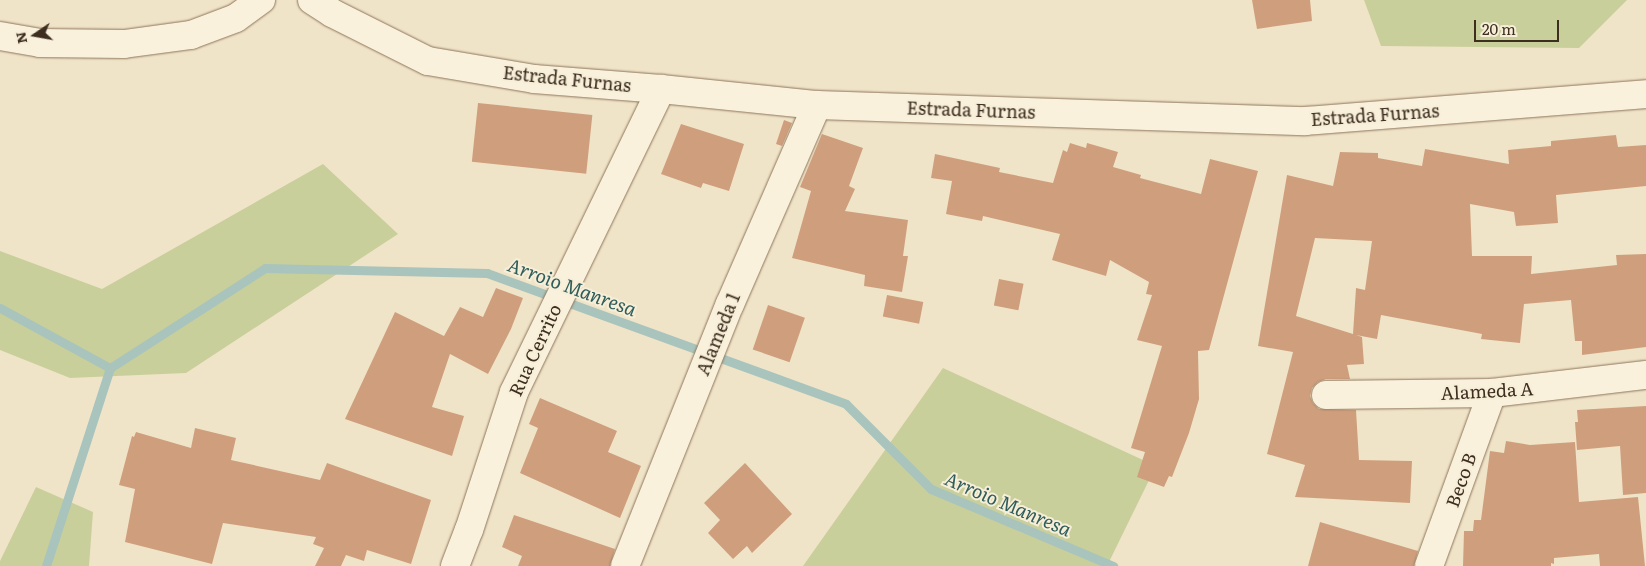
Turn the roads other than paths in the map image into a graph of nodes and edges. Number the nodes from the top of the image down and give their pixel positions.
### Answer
1 (261, 0) edge
2 (312, 0) edge
3 (0, 36) edge
4 (661, 89) junction
5 (1646, 94) edge
6 (817, 105) junction
7 (1646, 375) edge
8 (1492, 393) junction
9 (1326, 395) dead end
10 (455, 566) edge
11 (625, 566) edge
12 (1429, 566) edge

1 - 3 street
2 - 4 street, Estrada Furnas
4 - 6 street, Estrada Furnas
4 - 10 street, Rua Cerrito
5 - 6 street, Estrada Furnas
6 - 11 street, Alameda 1
7 - 8 street, Alameda A
8 - 9 street, Alameda A
8 - 12 street, Beco B

